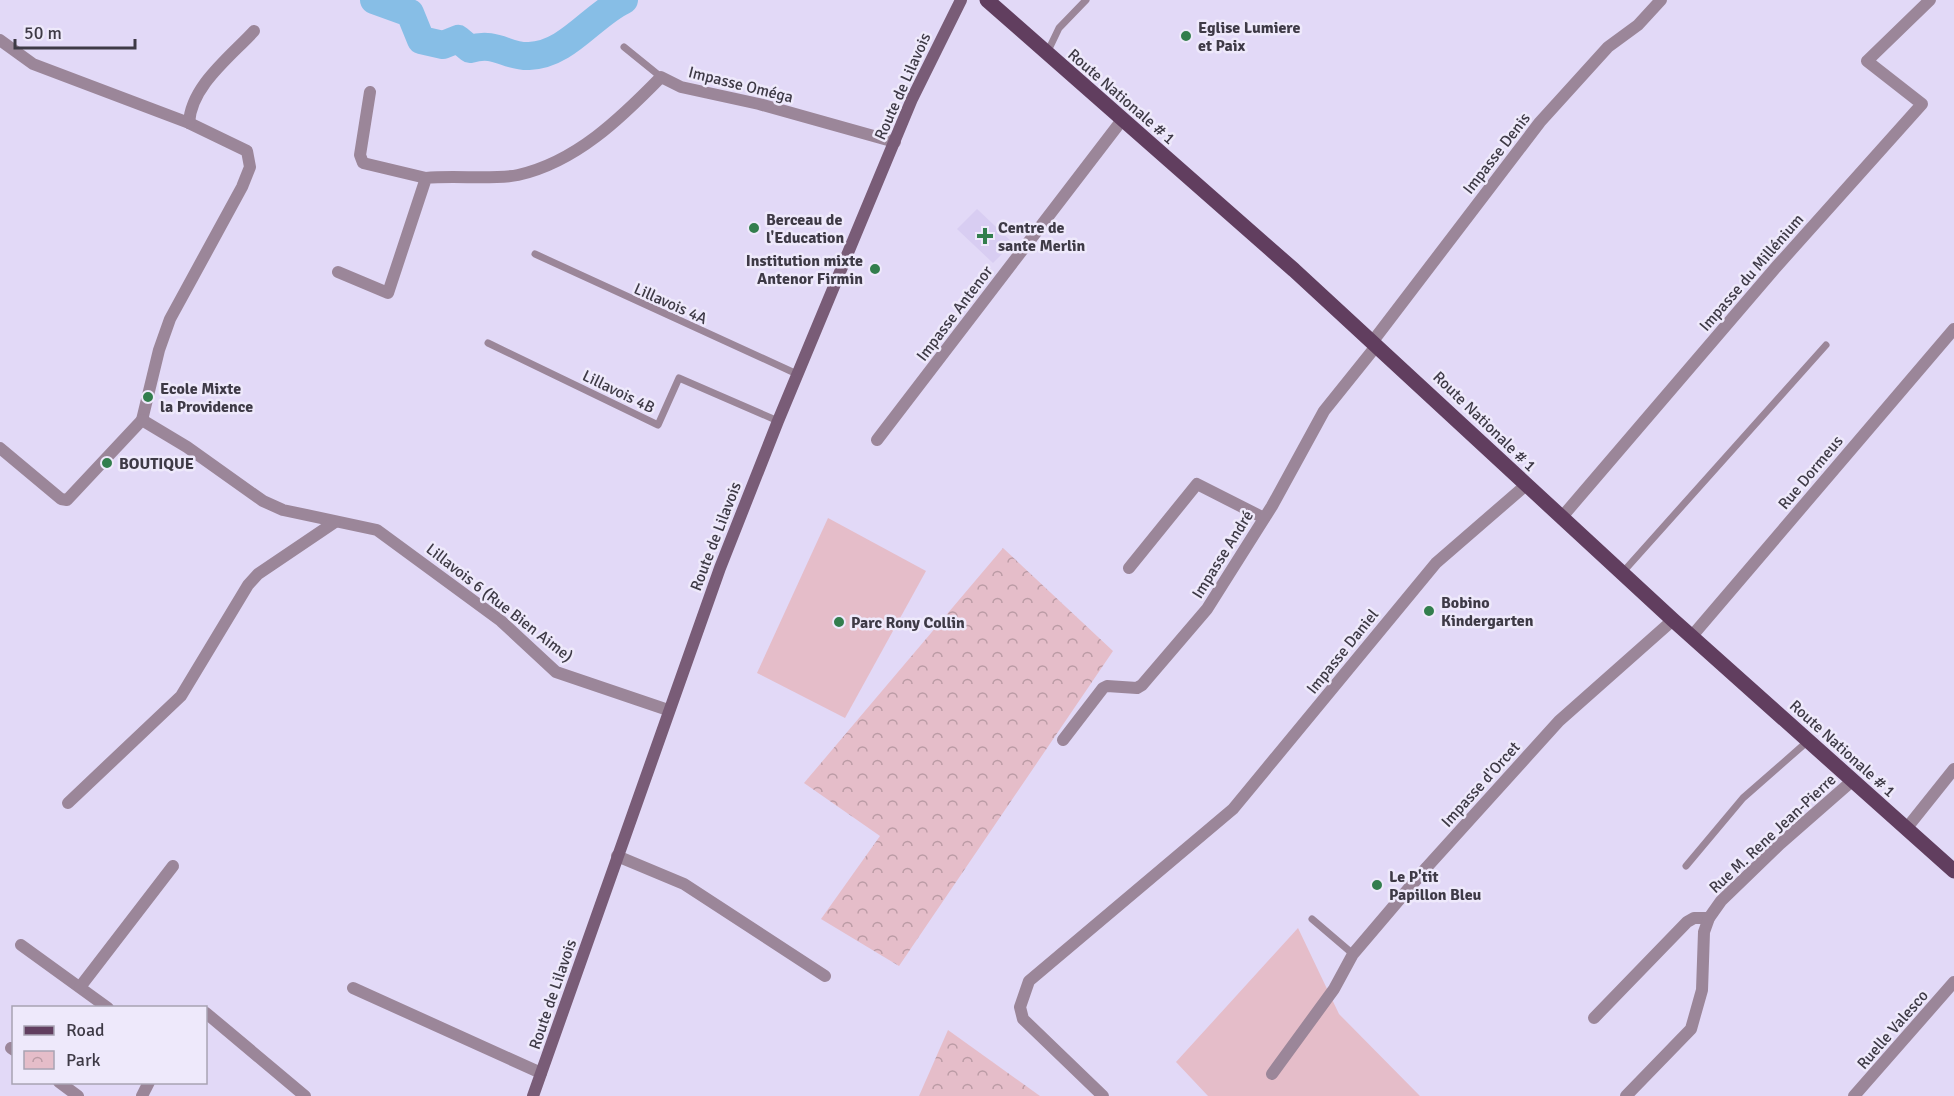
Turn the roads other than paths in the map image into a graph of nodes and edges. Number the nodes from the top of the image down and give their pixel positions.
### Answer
1 (961, 0) edge
2 (987, 0) edge
3 (1086, 0) edge
4 (1661, 0) edge
5 (1930, 0) edge
6 (254, 31) dead end
7 (0, 40) edge
8 (624, 47) dead end
9 (1047, 54) junction
10 (661, 77) junction
11 (370, 92) dead end
12 (1122, 120) junction
13 (189, 123) junction
14 (895, 142) junction
15 (426, 177) junction
16 (535, 254) dead end
17 (338, 272) dead end
18 (1954, 329) edge
19 (1375, 343) junction
20 (488, 344) dead end
21 (1826, 345) dead end
22 (797, 374) junction
23 (142, 420) junction
24 (778, 421) junction
25 (877, 440) dead end
26 (0, 448) edge
27 (1526, 485) junction
28 (1562, 517) junction
29 (1264, 518) junction
30 (335, 522) junction
31 (1129, 568) dead end
32 (1623, 572) junction
33 (1673, 620) junction
34 (1692, 636) junction
35 (668, 711) junction
36 (1063, 740) dead end
37 (1808, 741) junction
38 (1954, 769) edge
39 (1852, 781) junction
40 (68, 803) dead end
41 (1906, 829) junction
42 (617, 856) junction
43 (173, 866) dead end
44 (1686, 866) dead end
45 (1954, 871) edge
46 (1709, 918) junction
47 (1312, 919) dead end
48 (21, 945) dead end
49 (1353, 954) junction
50 (825, 976) dead end
51 (1954, 982) edge
52 (80, 987) junction
53 (353, 988) dead end
54 (105, 1006) edge
55 (207, 1013) edge
56 (1594, 1018) dead end
57 (541, 1073) junction
58 (1272, 1074) dead end
59 (60, 1084) edge
60 (78, 1096) edge
61 (305, 1096) edge
62 (533, 1096) edge
63 (1104, 1096) edge
64 (1626, 1096) edge
65 (1854, 1096) edge

1 - 14 main road, Route de Lilavois
2 - 9 main road, Route Nationale # 1
3 - 9 lane
4 - 19 street, Impasse Denis
5 - 28 street, Impasse du Millénium
6 - 13 street
7 - 13 street
8 - 10 lane
9 - 12 main road, Route Nationale # 1
10 - 14 street, Impasse Oméga
10 - 15 street
11 - 15 street
12 - 19 main road, Route Nationale # 1
12 - 25 street, Impasse Antenor
13 - 23 street
14 - 22 main road, Route de Lilavois
15 - 17 street
16 - 22 lane, Lillavois 4A
18 - 34 street, Rue Dormeus
19 - 27 main road, Route Nationale # 1
19 - 29 street, Impasse André
20 - 24 lane, Lillavois 4B
21 - 32 lane
22 - 24 main road, Route de Lilavois
23 - 26 street
23 - 30 street, Lillavois 6 (Rue Bien Aime)
24 - 35 main road, Route de Lilavois
27 - 28 main road, Route Nationale # 1
27 - 63 street, Impasse Daniel
28 - 32 main road, Route Nationale # 1
29 - 31 street
29 - 36 street, Impasse André
30 - 35 street, Lillavois 6 (Rue Bien Aime)
30 - 40 street
32 - 33 main road, Route Nationale # 1
33 - 34 main road, Route Nationale # 1
33 - 49 street, Impasse d'Orcet
34 - 37 main road, Route Nationale # 1
35 - 42 main road, Route de Lilavois
37 - 39 main road, Route Nationale # 1
37 - 44 lane
38 - 41 street
39 - 41 main road, Route Nationale # 1
39 - 46 street, Rue M. Rene Jean-Pierre
41 - 45 main road, Route Nationale # 1
42 - 50 street
42 - 57 main road, Route de Lilavois
43 - 52 street
46 - 56 street
46 - 64 street, Rue M. Rene Jean-Pierre
47 - 49 lane
48 - 52 street
49 - 58 street, Impasse d'Orcet
51 - 65 street, Ruelle Valesco
52 - 54 street
53 - 57 street
55 - 61 street
57 - 62 main road, Route de Lilavois
59 - 60 street

